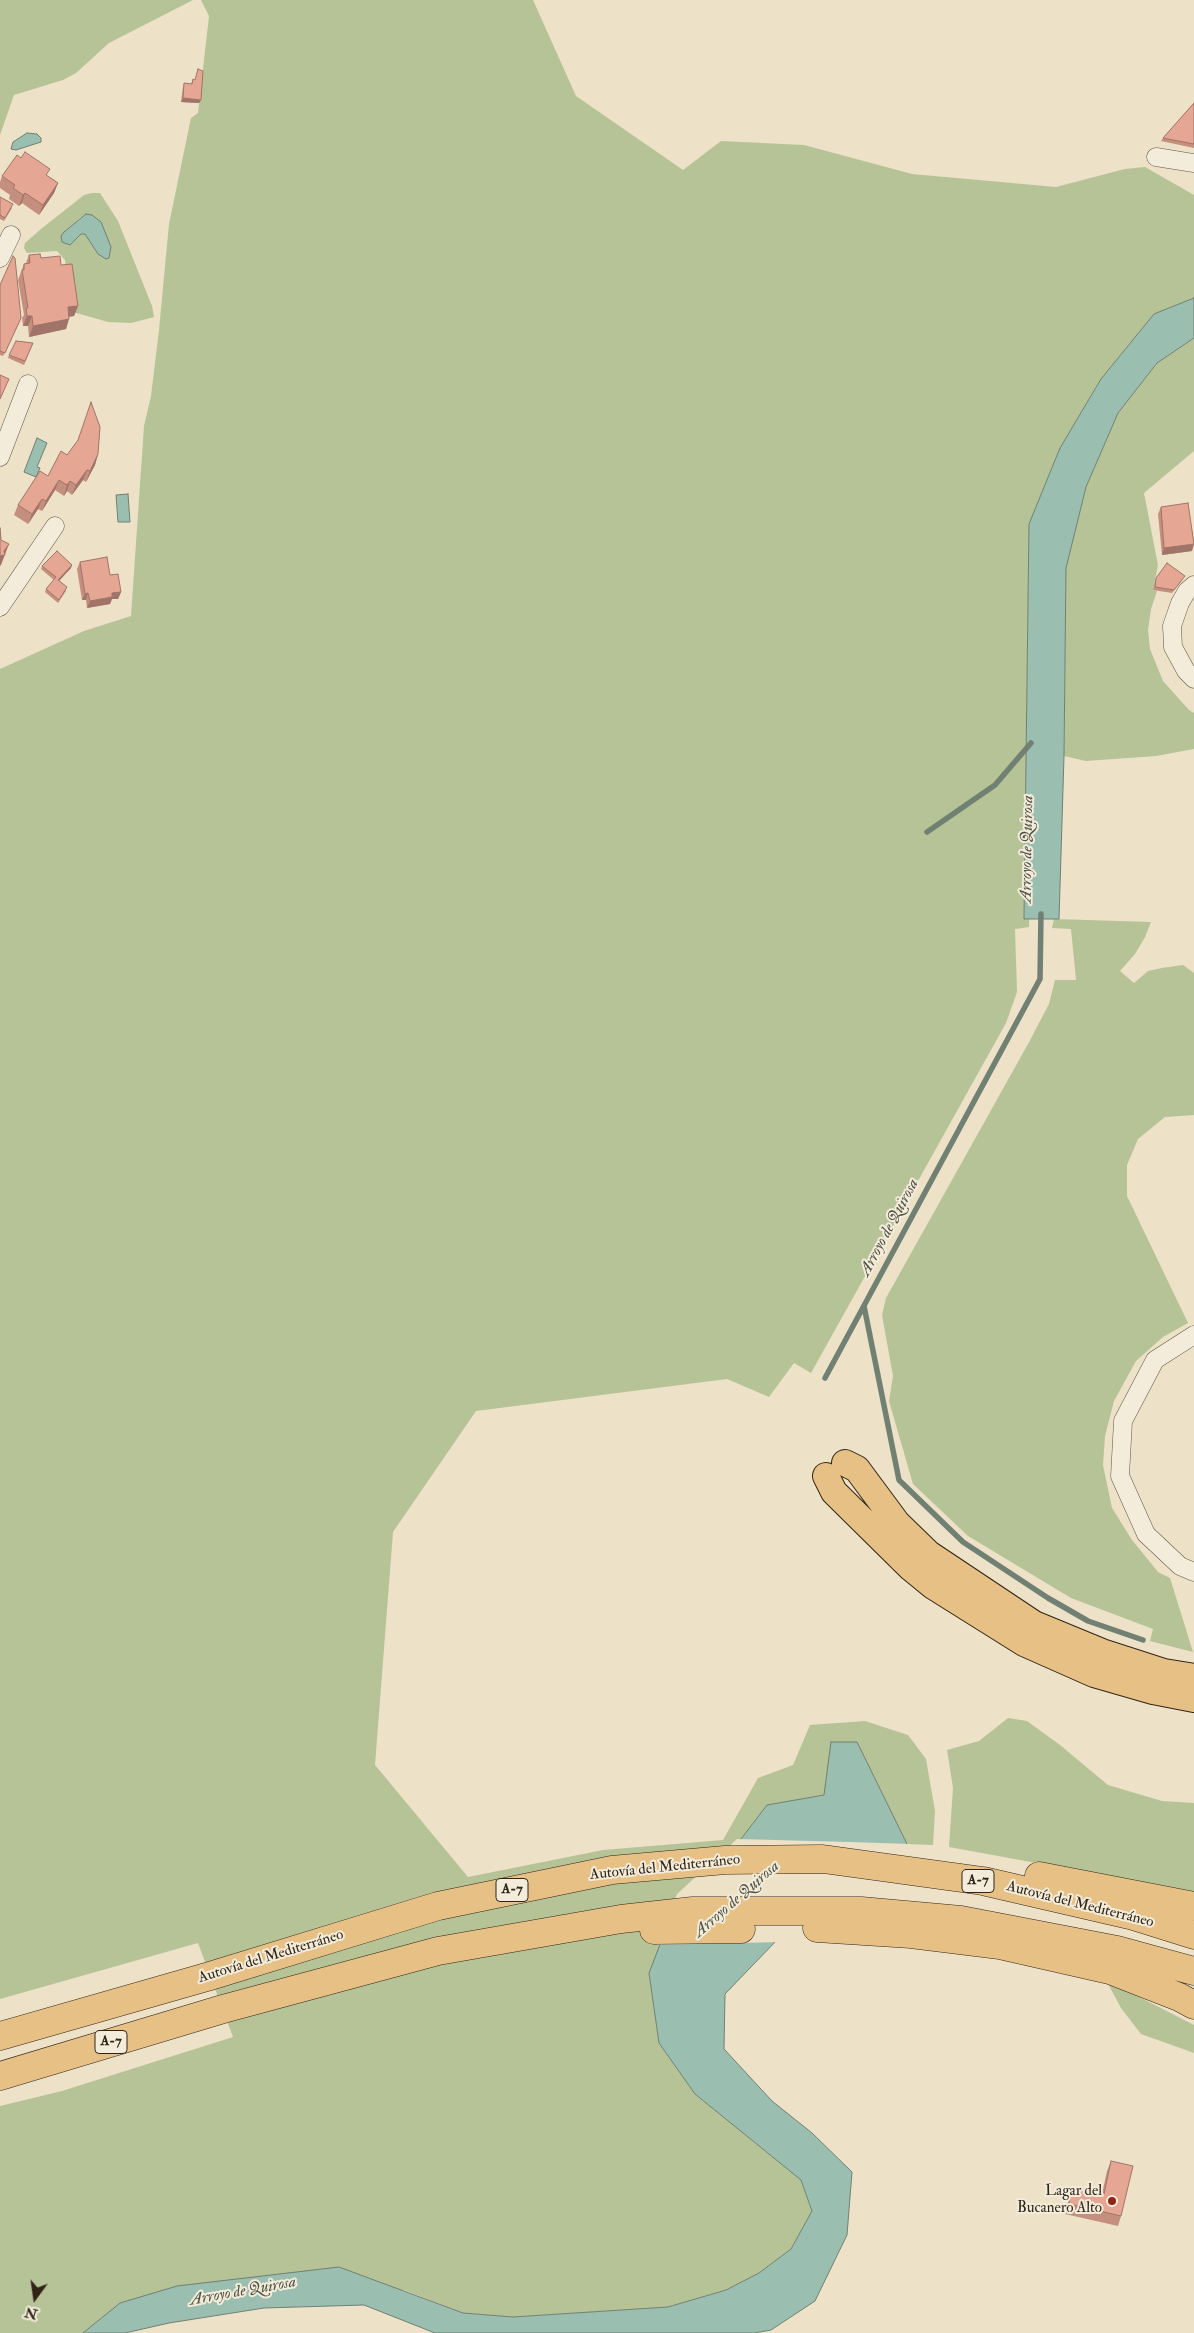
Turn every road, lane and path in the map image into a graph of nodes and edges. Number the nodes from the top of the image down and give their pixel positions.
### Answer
1 (1156, 157) dead end
2 (1194, 163) edge
3 (11, 235) dead end
4 (0, 258) edge
5 (28, 384) dead end
6 (0, 457) edge
7 (55, 526) dead end
8 (1194, 585) edge
9 (0, 608) edge
10 (1194, 678) edge
11 (1194, 1335) edge
12 (1194, 1572) edge
13 (1194, 1677) edge
14 (1194, 1699) edge
15 (1134, 1904) junction
16 (1194, 1906) edge
17 (1194, 1935) edge
18 (1114, 1960) junction
19 (1194, 1971) edge
20 (1194, 2005) edge
21 (0, 2036) edge
22 (0, 2076) edge

1 - 2 street
3 - 4 street
5 - 6 street
7 - 9 street
8 - 10 street
11 - 12 street
13 - 14 main road
15 - 16 highway
15 - 17 highway, Autovía del Mediterráneo / A-7
15 - 21 highway, Autovía del Mediterráneo / A-7
18 - 19 highway
18 - 20 highway
18 - 22 highway, A-7

